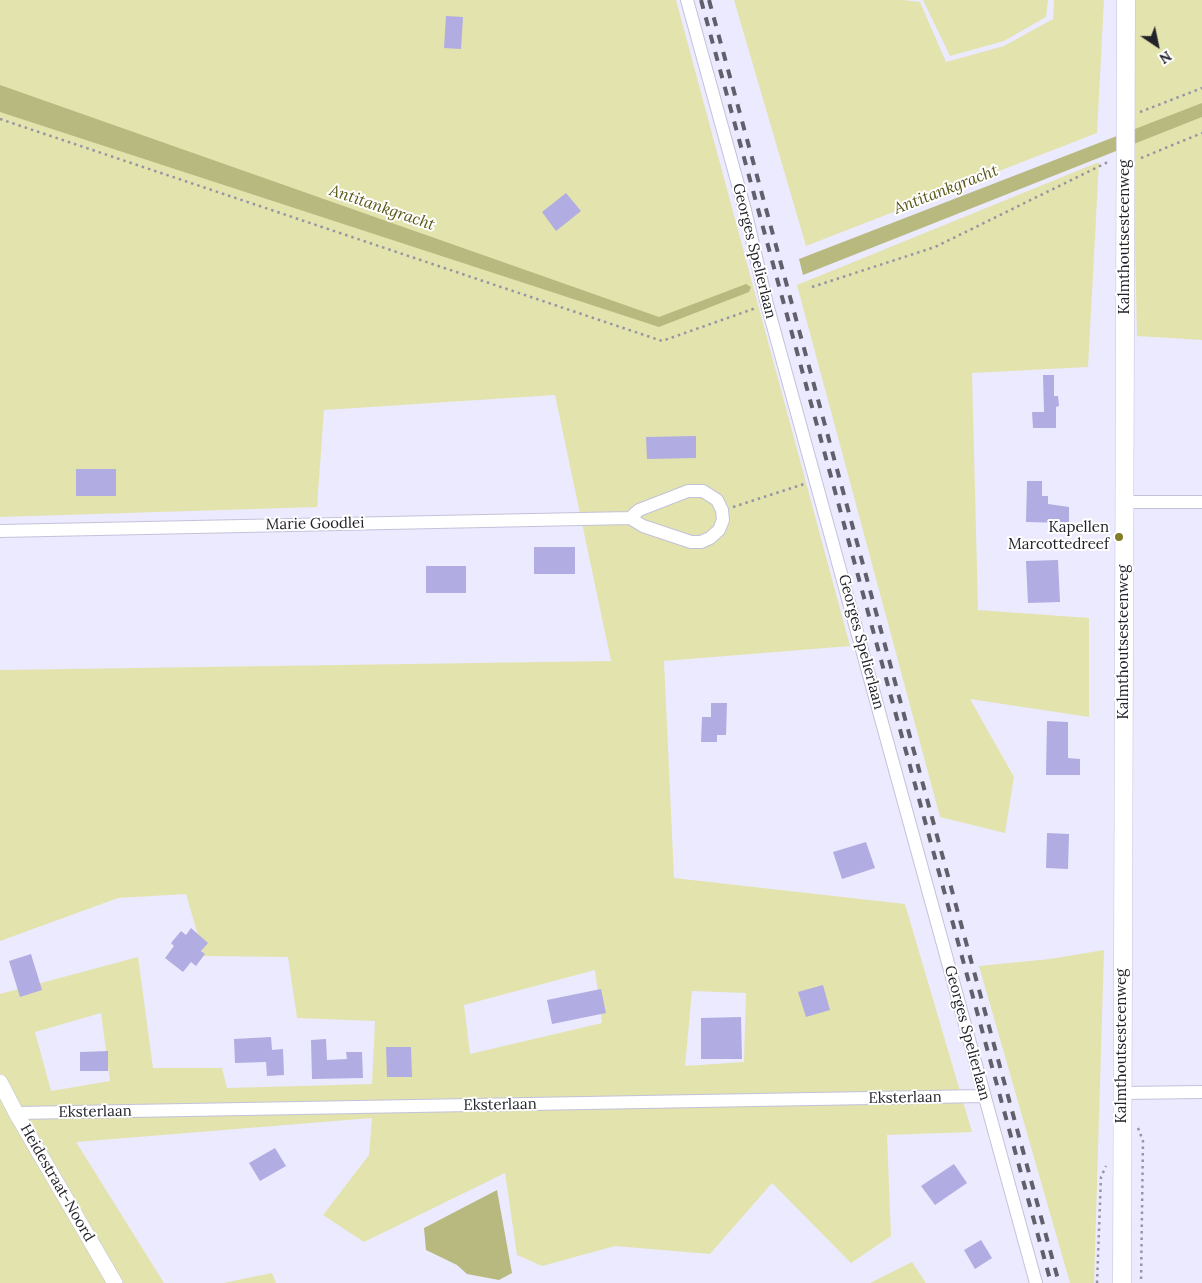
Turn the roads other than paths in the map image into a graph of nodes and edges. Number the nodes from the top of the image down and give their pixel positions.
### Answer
1 (687, 0) edge
2 (1126, 0) edge
3 (1124, 502) junction
4 (1202, 502) edge
5 (630, 518) junction
6 (0, 531) edge
7 (0, 1082) edge
8 (1202, 1092) edge
9 (1122, 1093) junction
10 (984, 1096) junction
11 (16, 1113) junction
12 (116, 1283) edge
13 (1036, 1283) edge
14 (1122, 1283) edge

1 - 10 street, Georges Spelierlaan
2 - 3 main road, Kalmthoutsesteenweg
3 - 4 street
3 - 9 main road, Kalmthoutsesteenweg
5 - 5 street, Marie Goodlei
5 - 6 street, Marie Goodlei
7 - 11 street, Heidestraat-Noord
8 - 9 street
9 - 14 main road, Kalmthoutsesteenweg
10 - 11 street, Eksterlaan
10 - 13 street, Georges Spelierlaan
11 - 12 street, Heidestraat-Noord

